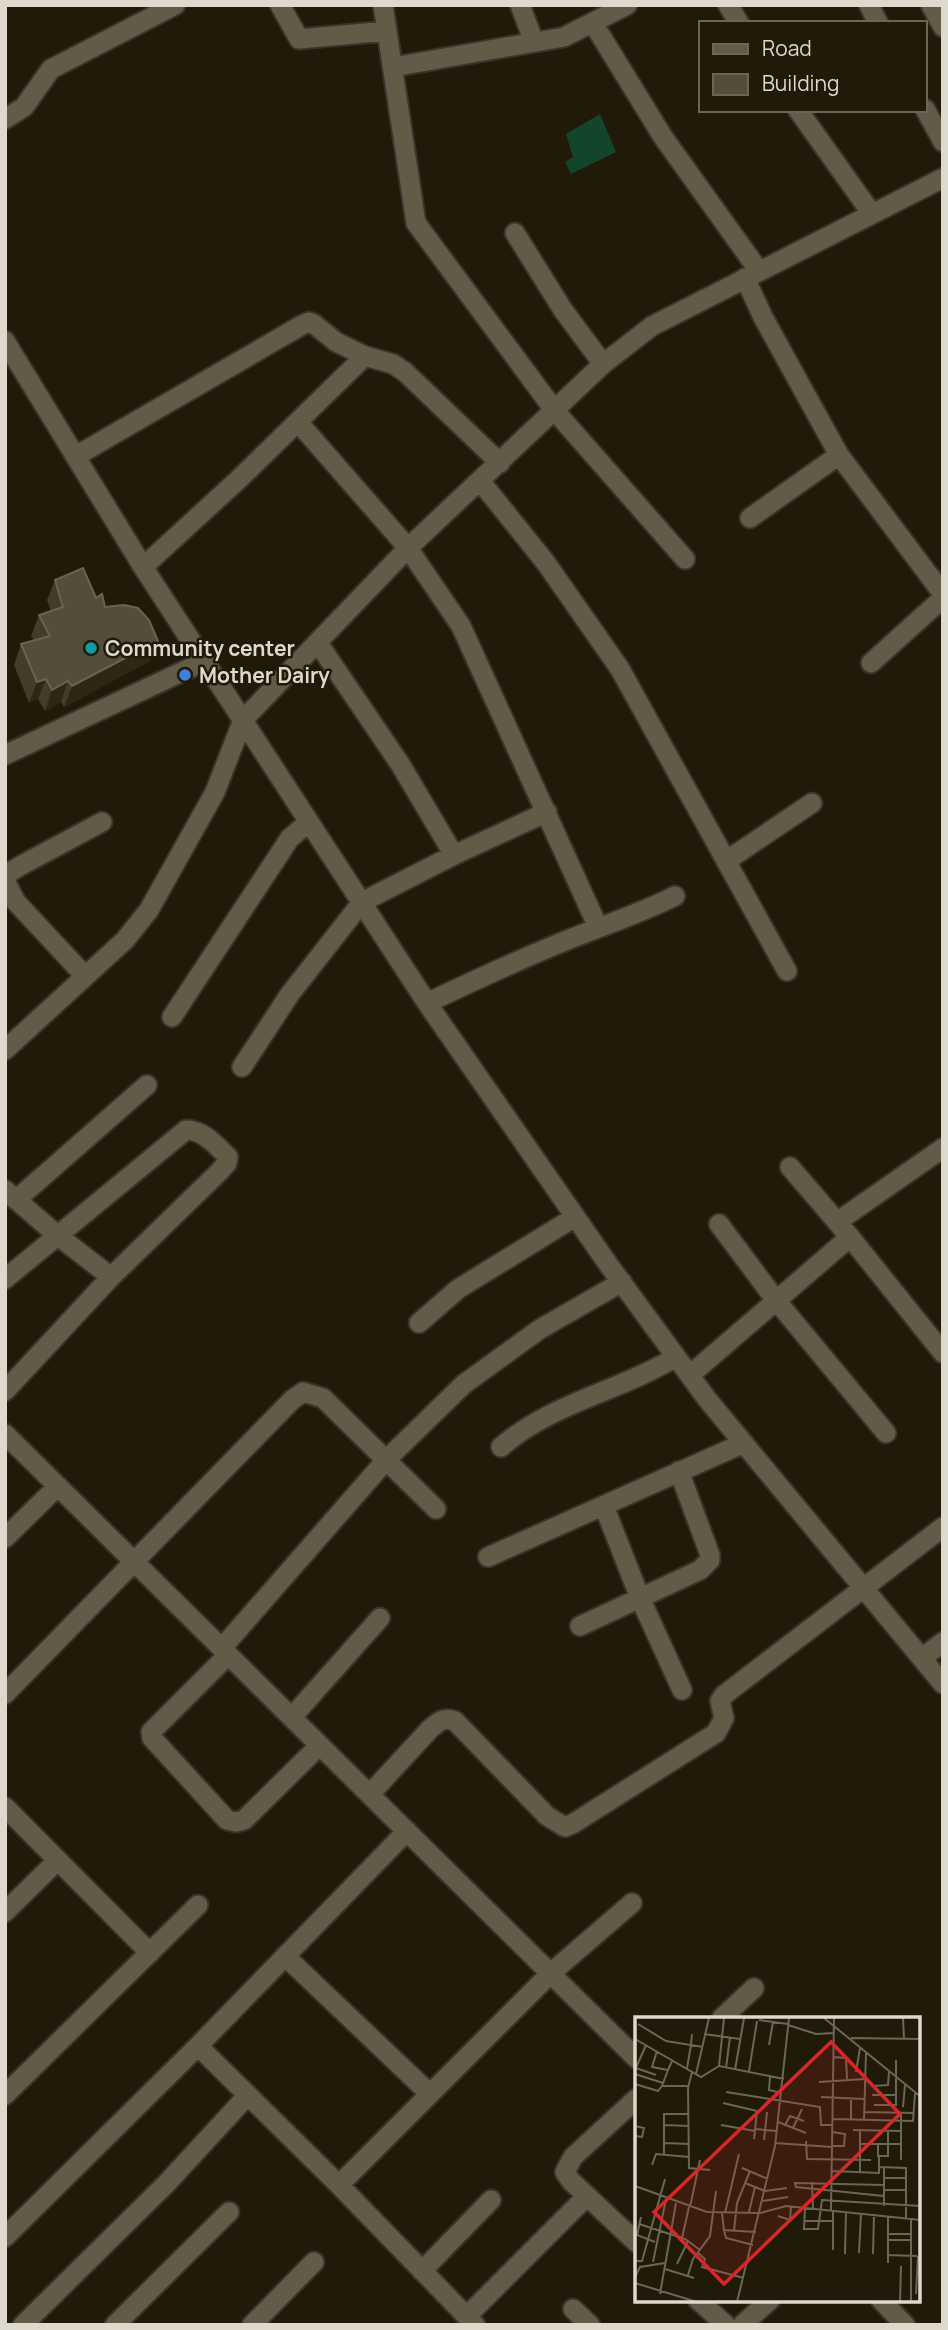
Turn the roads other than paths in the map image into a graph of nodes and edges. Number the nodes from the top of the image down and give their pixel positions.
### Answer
1 (175, 5) edge
2 (280, 5) edge
3 (383, 5) edge
4 (520, 5) edge
5 (627, 5) edge
6 (728, 5) edge
7 (869, 5) edge
8 (931, 5) edge
9 (738, 21) edge
10 (877, 21) edge
11 (593, 23) junction
12 (943, 27) edge
13 (387, 31) junction
14 (534, 42) junction
15 (393, 67) junction
16 (799, 112) edge
17 (926, 112) edge
18 (5, 119) edge
19 (943, 142) edge
20 (943, 178) edge
21 (872, 214) junction
22 (515, 233) dead end
23 (752, 275) junction
24 (5, 341) edge
25 (365, 356) junction
26 (603, 364) junction
27 (555, 411) junction
28 (298, 422) junction
29 (839, 455) junction
30 (75, 456) junction
31 (500, 463) junction
32 (481, 482) junction
33 (750, 518) dead end
34 (408, 548) junction
35 (685, 559) dead end
36 (143, 567) junction
37 (943, 596) edge
38 (318, 643) junction
39 (205, 661) junction
40 (871, 663) dead end
41 (243, 720) junction
42 (5, 755) edge
43 (812, 803) dead end
44 (547, 812) junction
45 (102, 822) dead end
46 (309, 822) junction
47 (454, 855) junction
48 (726, 861) junction
49 (5, 880) edge
50 (675, 896) dead end
51 (362, 902) junction
52 (598, 927) junction
53 (787, 971) dead end
54 (85, 976) junction
55 (427, 1003) junction
56 (172, 1017) dead end
57 (5, 1049) edge
58 (242, 1067) dead end
59 (147, 1085) dead end
60 (943, 1148) edge
61 (790, 1167) dead end
62 (11, 1195) edge
63 (575, 1217) junction
64 (837, 1222) junction
65 (719, 1224) dead end
66 (57, 1235) junction
67 (850, 1237) junction
68 (111, 1277) junction
69 (5, 1279) edge
70 (622, 1282) junction
71 (775, 1299) junction
72 (419, 1323) dead end
73 (943, 1353) edge
74 (676, 1357) junction
75 (690, 1374) junction
76 (5, 1391) edge
77 (886, 1433) dead end
78 (5, 1434) edge
79 (744, 1443) junction
80 (501, 1447) dead end
81 (387, 1459) junction
82 (679, 1471) junction
83 (58, 1486) junction
84 (604, 1506) junction
85 (436, 1510) dead end
86 (943, 1527) edge
87 (5, 1538) edge
88 (488, 1557) dead end
89 (134, 1562) junction
90 (863, 1586) junction
91 (640, 1598) junction
92 (380, 1618) dead end
93 (580, 1626) dead end
94 (943, 1642) edge
95 (225, 1651) junction
96 (922, 1658) junction
97 (943, 1684) edge
98 (682, 1690) dead end
99 (5, 1694) edge
100 (292, 1717) junction
101 (319, 1746) junction
102 (370, 1794) junction
103 (5, 1807) edge
104 (407, 1831) junction
105 (58, 1860) junction
106 (632, 1903) dead end
107 (198, 1905) dead end
108 (5, 1912) edge
109 (150, 1953) junction
110 (285, 1956) junction
111 (551, 1973) junction
112 (754, 1988) dead end
113 (723, 2017) edge
114 (198, 2046) junction
115 (635, 2057) edge
116 (430, 2094) junction
117 (5, 2095) edge
118 (248, 2095) junction
119 (635, 2100) edge
120 (339, 2185) junction
121 (587, 2196) junction
122 (491, 2200) dead end
123 (229, 2212) dead end
124 (5, 2237) edge
125 (635, 2241) edge
126 (314, 2262) dead end
127 (422, 2271) junction
128 (700, 2302) edge
129 (767, 2302) edge
130 (883, 2302) edge
131 (573, 2309) dead end
132 (471, 2320) edge
133 (23, 2325) edge
134 (115, 2325) edge
135 (252, 2325) edge
136 (590, 2325) edge
137 (726, 2325) edge
138 (742, 2325) edge
139 (905, 2325) edge

1 - 18 street
2 - 13 street
3 - 13 street
4 - 14 street
5 - 11 street
6 - 9 street
7 - 10 street
8 - 12 street
11 - 14 street
11 - 23 street
13 - 15 street
14 - 15 street
15 - 27 street
16 - 21 street
17 - 19 street
20 - 21 street
21 - 23 street
22 - 26 street
23 - 26 street
23 - 29 street
24 - 30 street
25 - 28 street
25 - 30 street
25 - 31 street
26 - 27 street
27 - 31 street
27 - 35 street
28 - 34 street
28 - 36 street
29 - 33 street
29 - 37 street
30 - 36 street
31 - 32 street
32 - 34 street
32 - 48 street
34 - 38 street
34 - 44 street
36 - 39 street
37 - 40 street
38 - 41 street
38 - 47 street
39 - 41 street
39 - 42 street
41 - 46 street
41 - 54 street
43 - 48 street
44 - 47 street
44 - 52 street
45 - 49 street
46 - 51 street
46 - 56 street
47 - 51 street
48 - 53 street
49 - 54 street
50 - 52 street
51 - 55 street
51 - 58 street
52 - 55 street
54 - 57 street
55 - 63 street
59 - 62 street
60 - 64 street
61 - 64 street
62 - 66 street
63 - 70 street
63 - 72 street
64 - 67 street
65 - 71 street
66 - 68 street
66 - 68 street
66 - 69 street
67 - 71 street
67 - 73 street
68 - 76 street
70 - 74 street
70 - 81 street
71 - 75 street
71 - 77 street
74 - 75 street
74 - 80 street
75 - 79 street
78 - 83 street
79 - 82 street
79 - 90 street
81 - 85 street
81 - 89 street
81 - 95 street
82 - 84 street
82 - 91 street
83 - 87 street
83 - 89 street
84 - 88 street
84 - 91 street
86 - 90 street
89 - 95 street
89 - 99 street
90 - 96 street
90 - 102 street
91 - 93 street
91 - 98 street
92 - 100 street
94 - 96 street
95 - 100 street
95 - 101 street
96 - 97 street
100 - 101 street
101 - 102 street
102 - 104 street
103 - 105 street
104 - 110 street
104 - 111 street
105 - 108 street
105 - 109 street
106 - 111 street
107 - 109 street
109 - 117 street
110 - 114 street
110 - 116 street
111 - 115 street
111 - 116 street
112 - 113 street
114 - 118 street
114 - 124 street
116 - 120 street
118 - 120 street
118 - 133 street
119 - 121 street
120 - 127 street
121 - 125 street
121 - 132 street
122 - 127 street
123 - 134 street
126 - 135 street
127 - 132 street
128 - 137 street
129 - 138 street
130 - 139 street
131 - 136 street

